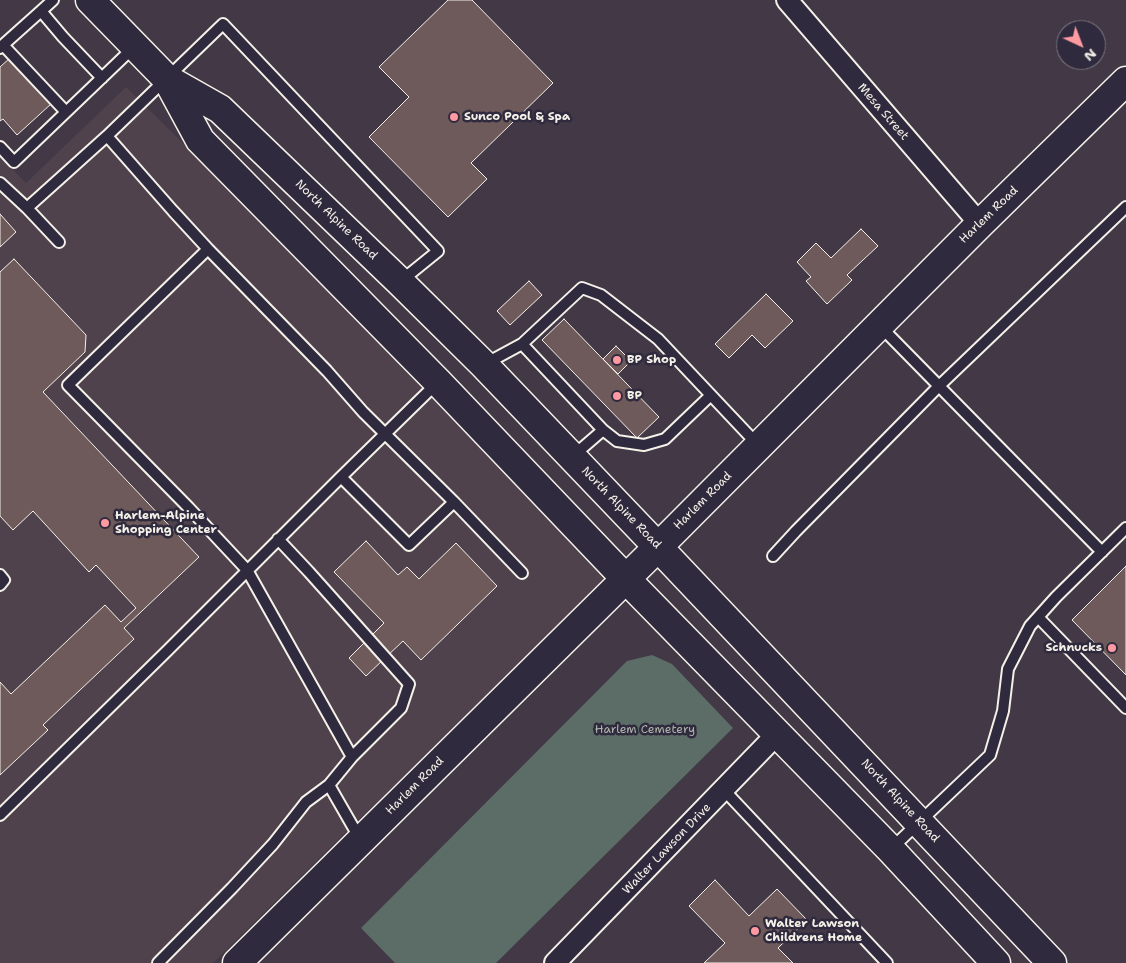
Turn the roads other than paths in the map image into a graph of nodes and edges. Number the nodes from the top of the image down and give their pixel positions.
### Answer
1 (54, 0) edge
2 (90, 0) edge
3 (787, 0) edge
4 (40, 11) junction
5 (2, 46) edge
6 (135, 47) junction
7 (102, 78) junction
8 (167, 79) junction
9 (1126, 81) edge
10 (66, 112) junction
11 (107, 136) junction
12 (0, 147) edge
13 (0, 183) edge
14 (1126, 207) edge
15 (27, 208) junction
16 (980, 224) junction
17 (60, 242) dead end
18 (208, 249) junction
19 (400, 282) junction
20 (879, 325) junction
21 (522, 344) junction
22 (484, 365) junction
23 (438, 382) junction
24 (939, 386) junction
25 (711, 395) junction
26 (603, 430) junction
27 (385, 434) junction
28 (758, 445) junction
29 (572, 457) junction
30 (340, 477) junction
31 (454, 502) junction
32 (1126, 528) edge
33 (278, 539) junction
34 (658, 546) junction
35 (1102, 552) junction
36 (773, 556) dead end
37 (247, 570) junction
38 (522, 574) dead end
39 (0, 575) edge
40 (625, 578) junction
41 (0, 585) edge
42 (1038, 617) junction
43 (1126, 708) edge
44 (777, 734) junction
45 (352, 757) junction
46 (329, 785) junction
47 (724, 790) junction
48 (0, 815) edge
49 (920, 822) junction
50 (361, 840) junction
51 (891, 850) junction
52 (158, 963) edge
53 (237, 963) edge
54 (555, 963) edge
55 (887, 963) edge
56 (996, 963) edge
57 (1052, 963) edge

1 - 4 lane
2 - 6 main road, North Alpine Road
3 - 16 street, Mesa Street
4 - 5 lane
4 - 7 lane
5 - 10 lane
6 - 7 lane
6 - 8 main road, North Alpine Road
7 - 10 lane
8 - 11 lane
8 - 19 main road, North Alpine Road
8 - 19 lane
8 - 23 main road, North Alpine Road
9 - 16 main road, Harlem Road
10 - 12 lane
11 - 15 lane
11 - 18 lane
13 - 15 lane
14 - 24 lane
15 - 17 lane
16 - 20 main road, Harlem Road
18 - 27 lane
18 - 37 lane
19 - 22 main road, North Alpine Road
20 - 24 lane
20 - 28 main road, Harlem Road
21 - 22 lane
21 - 25 lane
21 - 26 lane
22 - 29 main road, North Alpine Road
23 - 27 lane
23 - 40 main road, North Alpine Road
24 - 35 lane
24 - 36 lane
25 - 26 lane
25 - 28 lane
26 - 29 lane
27 - 30 lane
27 - 31 lane
28 - 34 main road, Harlem Road
29 - 34 main road, North Alpine Road
30 - 31 lane
30 - 33 lane
31 - 38 lane
32 - 35 lane
33 - 37 lane
33 - 45 lane
34 - 40 main road, Harlem Road
34 - 49 main road, North Alpine Road
35 - 42 lane
37 - 45 lane
37 - 48 lane
39 - 41 lane
40 - 44 main road, North Alpine Road
40 - 50 main road, Harlem Road
42 - 43 lane
42 - 49 lane
44 - 47 street, Walter Lawson Drive
44 - 51 main road, North Alpine Road
45 - 46 lane
46 - 50 lane
46 - 52 lane
47 - 54 street, Walter Lawson Drive
47 - 55 lane
49 - 51 lane
49 - 57 main road, North Alpine Road
50 - 53 main road, Harlem Road
51 - 56 main road, North Alpine Road

